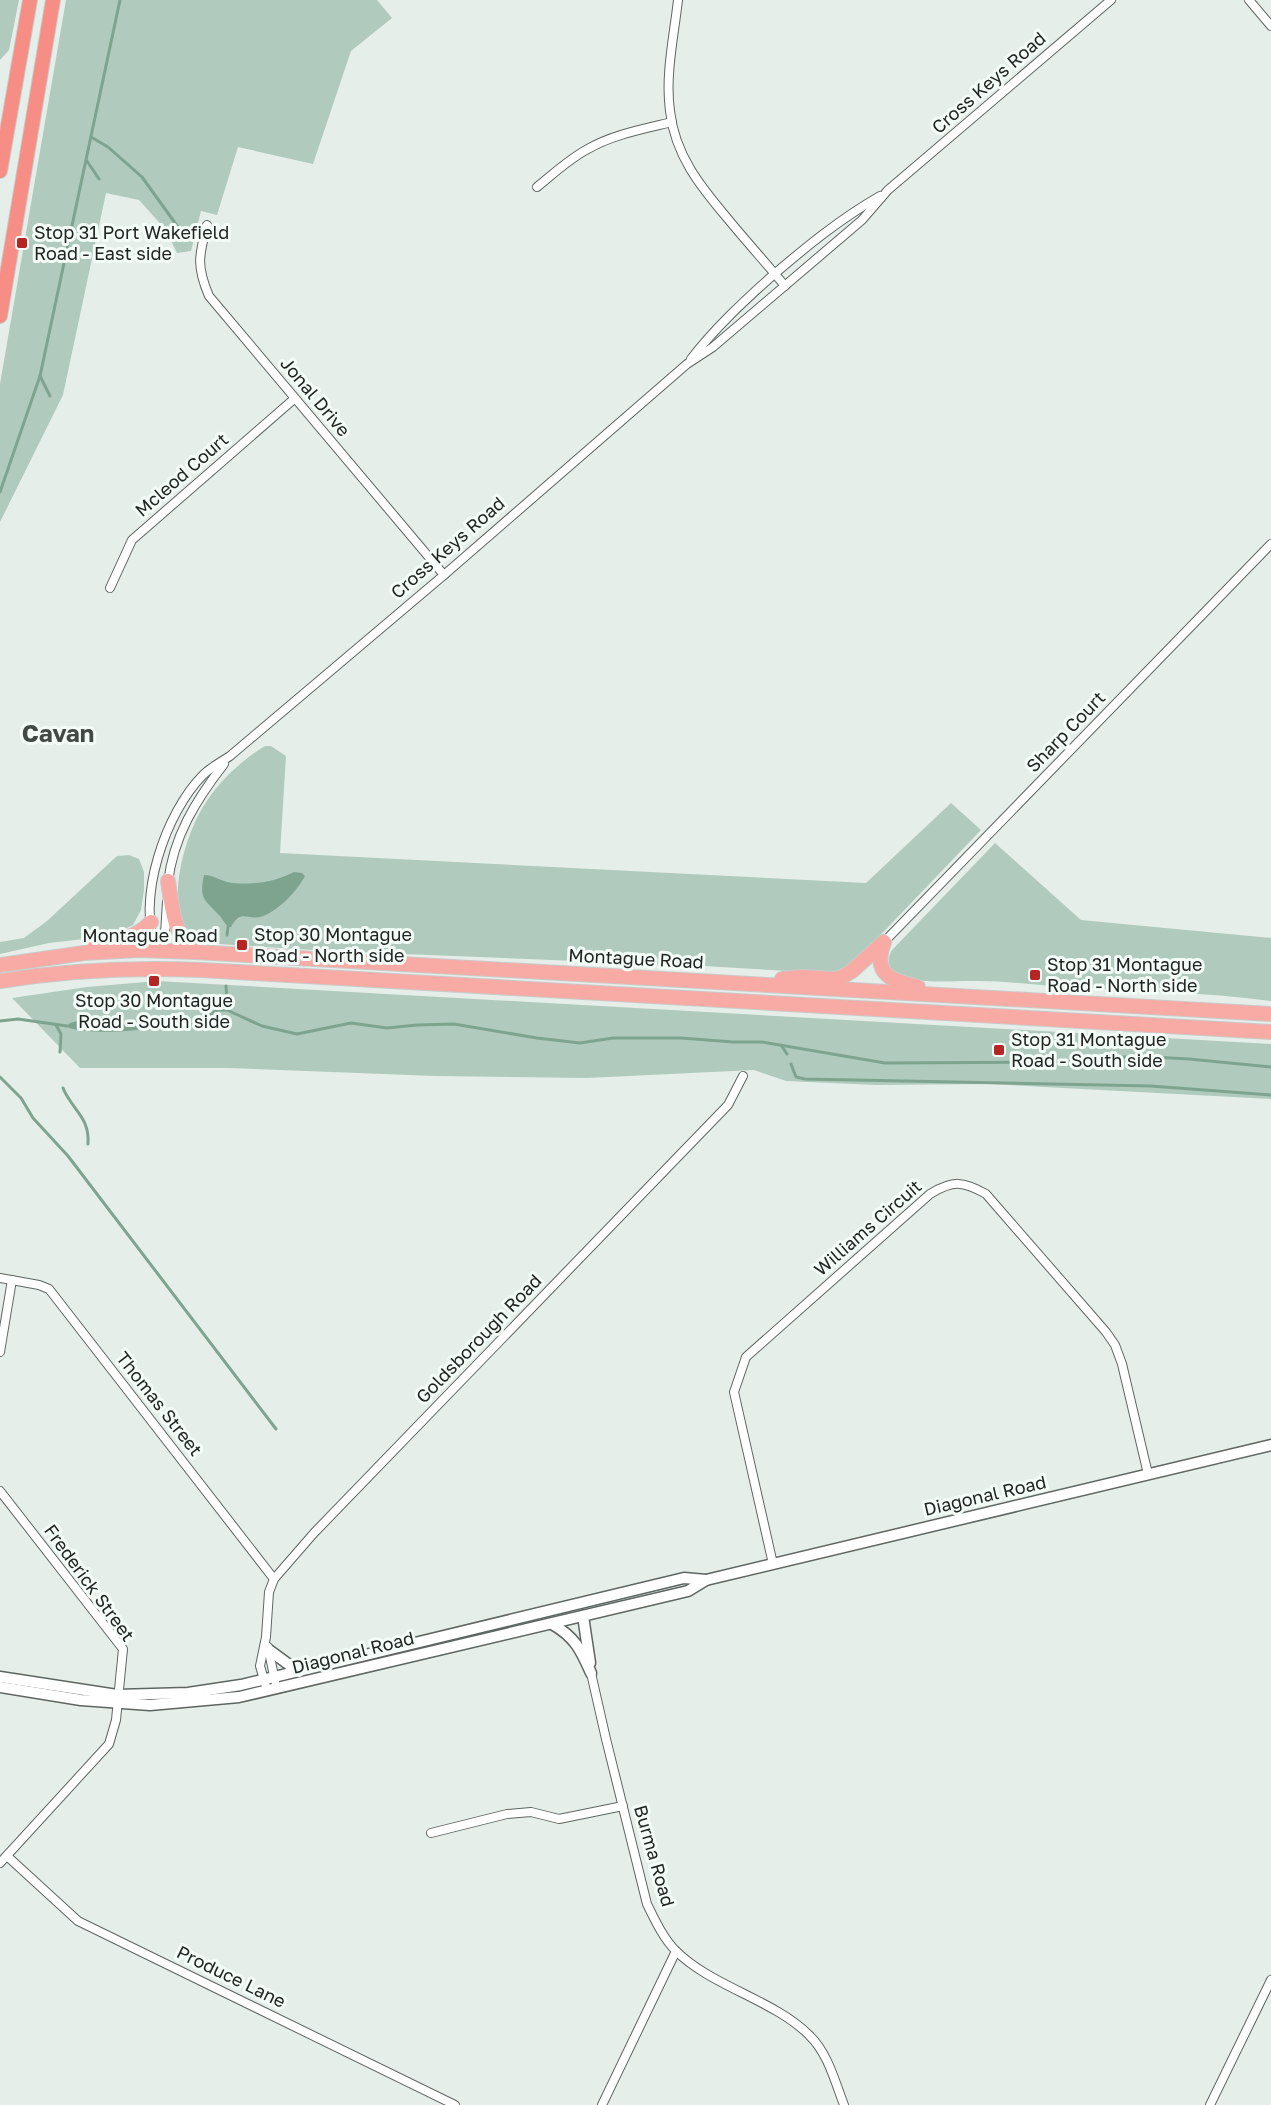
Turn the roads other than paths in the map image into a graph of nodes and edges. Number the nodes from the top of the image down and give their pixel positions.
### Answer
1 (30, 0) edge
2 (53, 0) edge
3 (678, 0) edge
4 (1111, 0) edge
5 (1249, 0) edge
6 (1271, 26) edge
7 (672, 122) junction
8 (0, 171) edge
9 (537, 187) dead end
10 (888, 190) junction
11 (207, 225) dead end
12 (775, 274) junction
13 (785, 286) junction
14 (0, 316) edge
15 (687, 364) junction
16 (294, 399) junction
17 (1271, 544) edge
18 (444, 574) junction
19 (110, 588) dead end
20 (230, 756) junction
21 (168, 881) junction
22 (151, 922) junction
23 (884, 942) junction
24 (156, 951) junction
25 (195, 952) junction
26 (15, 962) junction
27 (0, 964) edge
28 (100, 969) junction
29 (258, 973) junction
30 (0, 981) edge
31 (744, 984) junction
32 (955, 996) junction
33 (1271, 1014) edge
34 (1271, 1032) edge
35 (743, 1076) dead end
36 (0, 1278) edge
37 (12, 1280) junction
38 (0, 1352) edge
39 (1271, 1445) edge
40 (1148, 1474) junction
41 (0, 1491) edge
42 (773, 1564) junction
43 (274, 1578) junction
44 (706, 1580) junction
45 (553, 1610) junction
46 (583, 1616) junction
47 (552, 1624) junction
48 (266, 1637) junction
49 (268, 1650) junction
50 (299, 1672) junction
51 (591, 1673) junction
52 (0, 1677) edge
53 (270, 1684) junction
54 (0, 1687) edge
55 (117, 1699) junction
56 (623, 1806) junction
57 (431, 1833) dead end
58 (3, 1859) edge
59 (676, 1951) junction
60 (1271, 1980) edge
61 (455, 2105) edge
62 (602, 2105) edge
63 (844, 2105) edge
64 (1210, 2105) edge

1 - 8 highway
2 - 14 highway
3 - 7 street
4 - 10 street, Cross Keys Road
5 - 6 street
7 - 9 street
7 - 12 street
10 - 12 street, Cross Keys Road
10 - 13 street, Cross Keys Road
11 - 16 street, Jonal Drive
12 - 13 street
12 - 15 street, Cross Keys Road
13 - 15 street, Cross Keys Road
15 - 18 street, Cross Keys Road
16 - 18 street, Jonal Drive
16 - 19 street, Mcleod Court
17 - 23 street, Sharp Court
18 - 20 street, Cross Keys Road
20 - 21 street, Cross Keys Road
20 - 22 street, Cross Keys Road
21 - 24 street, Cross Keys Road
21 - 25 main road
22 - 24 street, Cross Keys Road
22 - 26 main road
23 - 31 main road
23 - 32 main road
24 - 25 main road, Montague Road
24 - 26 main road, Montague Road
24 - 28 main road
24 - 29 main road
25 - 31 main road, Montague Road
26 - 27 main road, Montague Road
28 - 29 main road, Montague Road
28 - 30 main road, Montague Road
29 - 34 main road, Montague Road
31 - 32 main road, Montague Road
32 - 33 main road, Montague Road
35 - 43 street, Goldsborough Road
36 - 37 street, Thomas Street
37 - 38 street
37 - 43 street, Thomas Street
39 - 40 street, Diagonal Road
40 - 42 street, Diagonal Road
40 - 42 street, Williams Circuit
41 - 55 street, Frederick Street
42 - 44 street, Diagonal Road
43 - 48 street, Goldsborough Road
44 - 45 street, Diagonal Road
44 - 46 street, Diagonal Road
45 - 46 street
45 - 50 street, Diagonal Road
46 - 47 street, Diagonal Road
46 - 51 street
47 - 51 street
47 - 53 street, Diagonal Road
48 - 49 street, Goldsborough Road
48 - 53 street, Goldsborough Road
49 - 50 street
49 - 53 street, Goldsborough Road
50 - 53 street, Diagonal Road
51 - 56 street, Burma Road
52 - 55 street, Diagonal Road
53 - 55 street, Diagonal Road
54 - 55 street, Diagonal Road
55 - 58 street
56 - 57 street
56 - 59 street, Burma Road
58 - 61 street, Produce Lane
59 - 62 street
59 - 63 street, Burma Road
60 - 64 street

